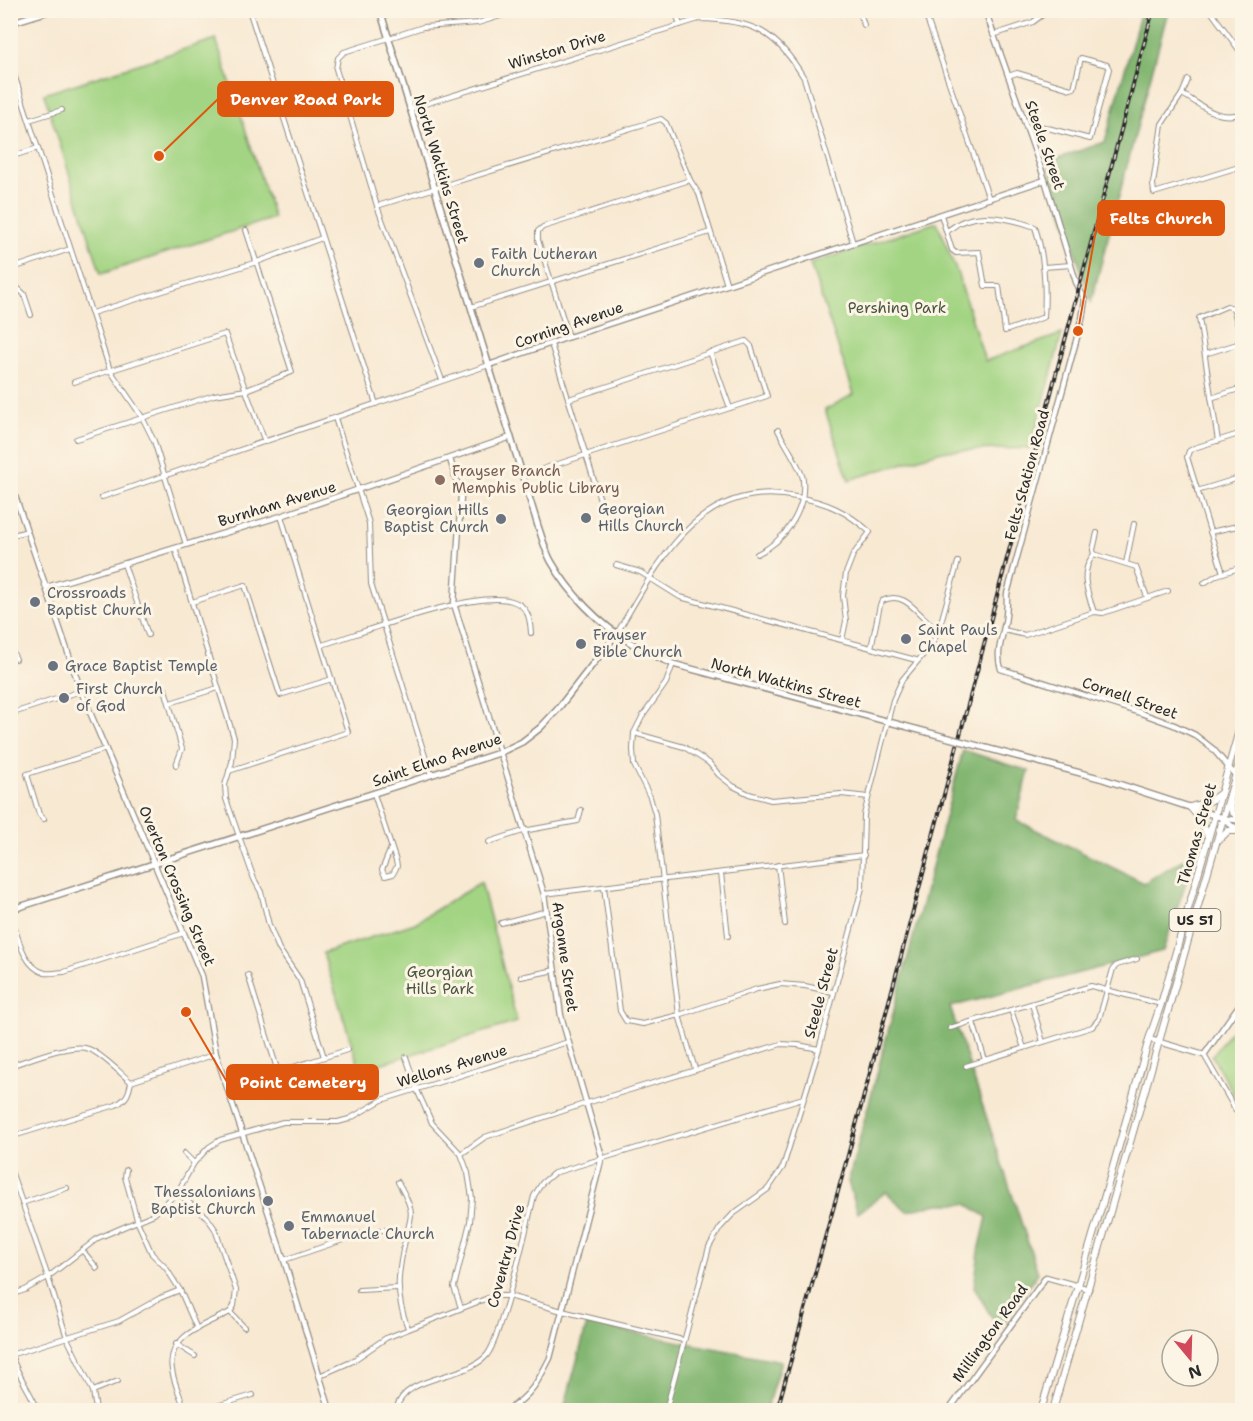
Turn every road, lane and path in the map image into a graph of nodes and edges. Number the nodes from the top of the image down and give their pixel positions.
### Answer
1 (52, 10) edge
2 (249, 10) edge
3 (380, 10) edge
4 (520, 10) edge
5 (675, 10) edge
6 (859, 10) edge
7 (924, 10) edge
8 (985, 10) edge
9 (1049, 10) edge
10 (1210, 10) edge
11 (43, 12) edge
12 (10, 23) edge
13 (680, 25) junction
14 (864, 25) dead end
15 (993, 35) junction
16 (389, 38) junction
17 (1242, 54) edge
18 (10, 62) edge
19 (1008, 76) junction
20 (1188, 81) dead end
21 (1182, 94) junction
22 (409, 109) junction
23 (62, 110) dead end
24 (1242, 113) edge
25 (29, 120) junction
26 (1027, 129) junction
27 (38, 148) junction
28 (10, 157) edge
29 (1242, 166) edge
30 (690, 180) junction
31 (1045, 180) junction
32 (434, 188) junction
33 (989, 199) junction
34 (377, 206) junction
35 (941, 215) junction
36 (246, 230) dead end
37 (946, 231) junction
38 (710, 232) junction
39 (322, 238) junction
40 (853, 243) junction
41 (70, 249) junction
42 (257, 262) junction
43 (1071, 266) junction
44 (1043, 267) junction
45 (10, 273) edge
46 (10, 280) edge
47 (551, 281) junction
48 (727, 285) junction
49 (1080, 288) joint
50 (471, 308) junction
51 (92, 313) junction
52 (31, 315) dead end
53 (569, 337) junction
54 (551, 345) junction
55 (710, 352) junction
56 (1205, 354) junction
57 (489, 365) junction
58 (110, 370) junction
59 (442, 380) junction
60 (74, 382) dead end
61 (1242, 388) edge
62 (246, 390) junction
63 (1211, 398) junction
64 (569, 399) junction
65 (376, 404) junction
66 (730, 408) junction
67 (142, 417) junction
68 (335, 418) junction
69 (778, 430) dead end
70 (1242, 433) edge
71 (512, 437) junction
72 (76, 439) dead end
73 (1218, 441) junction
74 (265, 442) junction
75 (587, 455) junction
76 (450, 459) junction
77 (524, 475) junction
78 (165, 477) junction
79 (1242, 477) edge
80 (10, 481) edge
81 (359, 490) junction
82 (1197, 491) junction
83 (102, 497) dead end
84 (802, 498) junction
85 (602, 506) dead end
86 (281, 516) junction
87 (1134, 524) dead end
88 (1242, 525) edge
89 (28, 531) junction
90 (1210, 532) junction
91 (1097, 533) dead end
92 (10, 536) edge
93 (186, 545) junction
94 (175, 547) junction
95 (757, 554) dead end
96 (1094, 554) junction
97 (958, 562) dead end
98 (1126, 563) junction
99 (124, 564) junction
100 (615, 565) dead end
101 (1242, 567) edge
102 (1224, 573) junction
103 (650, 578) junction
104 (1204, 582) dead end
105 (47, 587) junction
106 (1168, 591) dead end
107 (1147, 597) junction
108 (192, 602) junction
109 (454, 604) junction
110 (1094, 612) junction
111 (383, 626) junction
112 (939, 629) junction
113 (1004, 630) junction
114 (531, 633) dead end
115 (617, 633) junction
116 (148, 635) dead end
117 (842, 640) junction
118 (322, 645) junction
119 (10, 647) edge
120 (871, 648) junction
121 (16, 659) dead end
122 (916, 660) junction
123 (673, 664) junction
124 (1001, 669) joint
125 (332, 679) junction
126 (218, 688) junction
127 (165, 689) dead end
128 (81, 691) junction
129 (170, 703) junction
130 (10, 714) edge
131 (1242, 720) edge
132 (887, 723) junction
133 (634, 732) junction
134 (106, 749) junction
135 (500, 753) junction
136 (1242, 753) edge
137 (176, 765) dead end
138 (1228, 769) junction
139 (229, 771) junction
140 (431, 775) junction
141 (1236, 776) junction
142 (1222, 792) junction
143 (374, 794) junction
144 (1230, 795) junction
145 (868, 798) junction
146 (1190, 807) junction
147 (581, 810) dead end
148 (1215, 814) junction
149 (1223, 818) junction
150 (44, 819) dead end
151 (1242, 820) edge
152 (1242, 830) edge
153 (523, 831) junction
154 (238, 838) junction
155 (1208, 838) junction
156 (489, 842) dead end
157 (1216, 844) junction
158 (391, 848) junction
159 (864, 855) junction
160 (155, 865) junction
161 (778, 865) junction
162 (721, 873) junction
163 (662, 880) junction
164 (604, 887) junction
165 (544, 894) junction
166 (548, 911) junction
167 (10, 912) edge
168 (501, 923) dead end
169 (785, 924) dead end
170 (184, 933) junction
171 (728, 936) dead end
172 (1174, 957) junction
173 (1137, 959) dead end
174 (1184, 960) junction
175 (555, 970) junction
176 (248, 975) dead end
177 (521, 977) dead end
178 (1107, 991) junction
179 (833, 992) junction
180 (1164, 993) junction
181 (1174, 995) junction
182 (1242, 1000) edge
183 (1032, 1004) junction
184 (1161, 1004) junction
185 (1011, 1010) junction
186 (679, 1015) junction
187 (973, 1022) junction
188 (950, 1029) dead end
189 (1149, 1040) junction
190 (568, 1042) junction
191 (1043, 1042) junction
192 (1160, 1043) junction
193 (1024, 1048) junction
194 (819, 1049) junction
195 (347, 1050) dead end
196 (216, 1054) junction
197 (1204, 1055) junction
198 (324, 1057) junction
199 (406, 1057) dead end
200 (985, 1060) junction
201 (10, 1066) edge
202 (966, 1066) dead end
203 (695, 1069) junction
204 (278, 1072) junction
205 (131, 1082) junction
206 (227, 1088) junction
207 (417, 1090) junction
208 (804, 1097) junction
209 (587, 1102) junction
210 (1242, 1121) edge
211 (242, 1134) junction
212 (10, 1137) edge
213 (184, 1154) dead end
214 (460, 1154) junction
215 (602, 1157) junction
216 (194, 1163) junction
217 (10, 1168) edge
218 (126, 1170) dead end
219 (398, 1182) dead end
220 (67, 1188) dead end
221 (177, 1193) junction
222 (22, 1203) junction
223 (138, 1223) junction
224 (406, 1234) junction
225 (82, 1250) junction
226 (284, 1260) junction
227 (97, 1268) dead end
228 (48, 1277) junction
229 (1078, 1285) junction
230 (398, 1288) junction
231 (1089, 1288) junction
232 (180, 1290) junction
233 (358, 1290) dead end
234 (10, 1294) edge
235 (510, 1296) junction
236 (460, 1308) junction
237 (562, 1311) junction
238 (230, 1312) junction
239 (244, 1327) dead end
240 (408, 1328) junction
241 (197, 1329) junction
242 (67, 1338) junction
243 (683, 1340) junction
244 (176, 1344) junction
245 (11, 1355) edge
246 (195, 1356) dead end
247 (319, 1376) junction
248 (118, 1381) dead end
249 (93, 1390) junction
250 (253, 1395) dead end
251 (38, 1410) edge
252 (96, 1410) edge
253 (185, 1410) edge
254 (203, 1410) edge
255 (330, 1410) edge
256 (396, 1410) edge
257 (508, 1410) edge
258 (666, 1410) edge
259 (949, 1410) edge
260 (1041, 1410) edge
261 (1053, 1410) edge

1 - 11 main road
2 - 39 street
3 - 16 main road, North Watkins Street
4 - 16 street
5 - 13 street
6 - 14 street
7 - 33 street
8 - 15 street, Steele Street
9 - 15 street
10 - 17 street
11 - 12 main road
13 - 22 street, Winston Drive
13 - 40 street, Winston Drive
15 - 19 street, Steele Street
16 - 22 main road, North Watkins Street
16 - 34 street
18 - 25 street
19 - 26 street, Steele Street
19 - 26 street
20 - 21 street
21 - 24 street
21 - 29 street
22 - 32 main road, North Watkins Street
23 - 25 street
25 - 27 street
26 - 31 street, Steele Street
27 - 28 street
27 - 41 street
30 - 32 street
30 - 38 street
30 - 47 street
31 - 33 street, Corning Avenue
31 - 43 street, Steele Street
32 - 34 street
32 - 50 main road, North Watkins Street
33 - 35 street, Corning Avenue
34 - 59 street
35 - 37 street
35 - 40 street, Corning Avenue
36 - 42 street
37 - 44 street
37 - 44 street
38 - 47 street
38 - 48 street
39 - 42 street
39 - 65 street
40 - 48 street, Corning Avenue
41 - 45 street
41 - 51 street
42 - 51 street
42 - 62 street
43 - 44 street
43 - 49 street, Steele Street
46 - 52 street
47 - 50 street
47 - 53 street
48 - 53 street, Corning Avenue
49 - 113 street, Felts Station Road
50 - 57 main road, North Watkins Street
51 - 58 street
53 - 54 street, Corning Avenue
54 - 57 street, Corning Avenue
54 - 64 street
55 - 64 street
55 - 66 street
55 - 66 street
56 - 56 street
56 - 63 street
57 - 59 street, Corning Avenue
57 - 71 main road, North Watkins Street
58 - 60 street
58 - 62 street
58 - 67 street
59 - 65 street, Corning Avenue
61 - 63 street
62 - 67 street
62 - 74 street
63 - 73 street
64 - 75 street
65 - 68 street, Corning Avenue
66 - 75 street
67 - 72 street
67 - 78 street
68 - 74 street, Corning Avenue
68 - 81 street
69 - 84 street
70 - 73 street
71 - 76 street, Burnham Avenue
71 - 77 main road, North Watkins Street
73 - 82 street
74 - 78 street, Corning Avenue
75 - 77 street
75 - 85 street
76 - 81 street, Burnham Avenue
76 - 109 street, Argonne Street
77 - 115 main road, North Watkins Street
78 - 83 street, Corning Avenue
78 - 93 street
79 - 82 street
80 - 89 street, Overton Crossing Street
81 - 86 street, Burnham Avenue
81 - 111 street
82 - 90 street
84 - 95 street
84 - 103 street, Saint Elmo Avenue
84 - 117 street, Saint Elmo Avenue
86 - 93 street, Burnham Avenue
86 - 118 street
87 - 98 street
88 - 90 street
89 - 92 street
89 - 105 street, Overton Crossing Street
90 - 102 street
91 - 96 street
93 - 94 street, Burnham Avenue
94 - 99 street, Burnham Avenue
94 - 108 street
96 - 98 street
96 - 110 street
97 - 112 street, Steele Street
98 - 107 street
99 - 105 street, Burnham Avenue
99 - 116 street
100 - 103 street
101 - 102 street
102 - 104 street
103 - 115 street, Saint Elmo Avenue
103 - 117 street
105 - 128 street, Overton Crossing Street
106 - 107 street
107 - 110 street
108 - 125 street
108 - 126 street
109 - 111 street
109 - 114 street
109 - 135 street, Argonne Street
110 - 113 street
111 - 118 street
111 - 140 street
112 - 120 street
112 - 122 street, Steele Street
113 - 124 street, Felts Station Road
115 - 123 main road, North Watkins Street
115 - 135 main road, Saint Elmo Avenue
117 - 120 street
118 - 125 street
119 - 121 street
120 - 122 street
122 - 132 street, Steele Street
123 - 132 main road, North Watkins Street
123 - 133 street
124 - 138 street, Cornell Street
125 - 139 street
126 - 129 street
126 - 139 street
127 - 129 street
128 - 130 street
128 - 134 street, Overton Crossing Street
129 - 137 street
131 - 138 highway, Thomas Street / US 51
132 - 145 street, Steele Street
132 - 146 main road, North Watkins Street, bridge
133 - 145 street
133 - 163 street
134 - 150 street
134 - 160 street, Overton Crossing Street
135 - 140 main road, Saint Elmo Avenue
135 - 153 street, Argonne Street
136 - 141 highway, Thomas Street / US 51
138 - 141 street, Cornell Street
138 - 142 highway, Thomas Street / US 51
139 - 154 street
140 - 143 main road, Saint Elmo Avenue
141 - 144 highway, Thomas Street / US 51
142 - 146 highway
142 - 148 highway, Thomas Street / US 51
143 - 154 main road, Saint Elmo Avenue
143 - 158 street
144 - 149 highway, Thomas Street / US 51
144 - 151 highway
145 - 159 street, Steele Street
146 - 148 main road, North Watkins Street
146 - 155 highway
147 - 153 street
148 - 149 main road, North Watkins Street
148 - 155 highway, Thomas Street / US 51
149 - 151 street, North Watkins Street
149 - 152 street, North Watkins Street
149 - 157 highway, Thomas Street / US 51
152 - 157 highway
153 - 156 street
153 - 165 street, Argonne Street
154 - 160 main road, Saint Elmo Avenue
154 - 198 street
155 - 172 highway, Thomas Street / US 51
157 - 174 highway, Thomas Street / US 51
158 - 158 street
159 - 161 street
159 - 179 street, Steele Street
160 - 167 main road, Saint Elmo Avenue
160 - 170 street, Overton Crossing Street
161 - 162 street
161 - 169 street
162 - 163 street
162 - 171 street
163 - 164 street
163 - 186 street
164 - 165 street
164 - 186 street
165 - 166 street, Argonne Street
166 - 168 street
166 - 175 street, Argonne Street
167 - 170 street
170 - 196 street, Overton Crossing Street
172 - 174 highway
172 - 180 highway, Thomas Street / US 51
173 - 178 street
174 - 181 highway, Thomas Street / US 51
175 - 177 street
175 - 190 street, Argonne Street
176 - 204 street
178 - 183 street
178 - 184 street
178 - 191 street
179 - 186 street
179 - 194 street, Steele Street
180 - 181 highway
180 - 184 highway, Thomas Street / US 51
181 - 192 highway, Thomas Street / US 51
182 - 197 street
183 - 185 street
183 - 191 street
184 - 189 highway, Thomas Street / US 51
185 - 187 street
185 - 193 street
186 - 203 street
187 - 188 street
187 - 200 street
189 - 192 street
189 - 229 highway, Thomas Street / US 51
190 - 207 street, Wellons Avenue
190 - 209 street, Argonne Street
191 - 193 street
192 - 197 street
192 - 231 highway, Thomas Street / US 51
193 - 200 street
194 - 203 street
194 - 208 street, Steele Street
195 - 198 street
196 - 205 street
196 - 206 street, Overton Crossing Street
197 - 210 street
198 - 204 street
199 - 207 street
200 - 202 street
201 - 205 street
203 - 209 street
204 - 206 street
205 - 212 street
206 - 211 street, Overton Crossing Street
207 - 211 street, Wellons Avenue
207 - 214 street
208 - 215 street, Coventry Drive
208 - 243 street, Steele Street
209 - 214 street
209 - 215 street, Argonne Street
211 - 216 street, Wellons Avenue
211 - 226 street, Overton Crossing Street
213 - 216 street
214 - 236 street
215 - 235 street, Coventry Drive
215 - 237 street, Argonne Street
216 - 221 street, Wellons Avenue
217 - 222 street
218 - 223 street
219 - 224 street
220 - 222 street
221 - 223 street, Wellons Avenue
221 - 238 street
222 - 228 street
223 - 225 street, Wellons Avenue
223 - 232 street
224 - 226 street
224 - 230 street
225 - 227 street
225 - 228 street, Wellons Avenue
226 - 247 street, Overton Crossing Street
228 - 234 street, Wellons Avenue
228 - 242 street
229 - 231 street, Millington Road
229 - 259 street, Millington Road
229 - 260 highway, US 51
230 - 233 street
230 - 240 street
231 - 261 highway, US 51
232 - 241 street
232 - 242 street
235 - 236 street
235 - 237 street
235 - 256 street, Coventry Drive
236 - 240 street
237 - 243 street
237 - 257 street, Argonne Street
238 - 239 street
238 - 241 street
240 - 247 street
241 - 244 street
242 - 245 street
242 - 249 street
243 - 258 street, Steele Street
244 - 246 street
244 - 253 street
245 - 251 street
247 - 255 street, Overton Crossing Street
248 - 249 street
249 - 252 street
250 - 254 street

